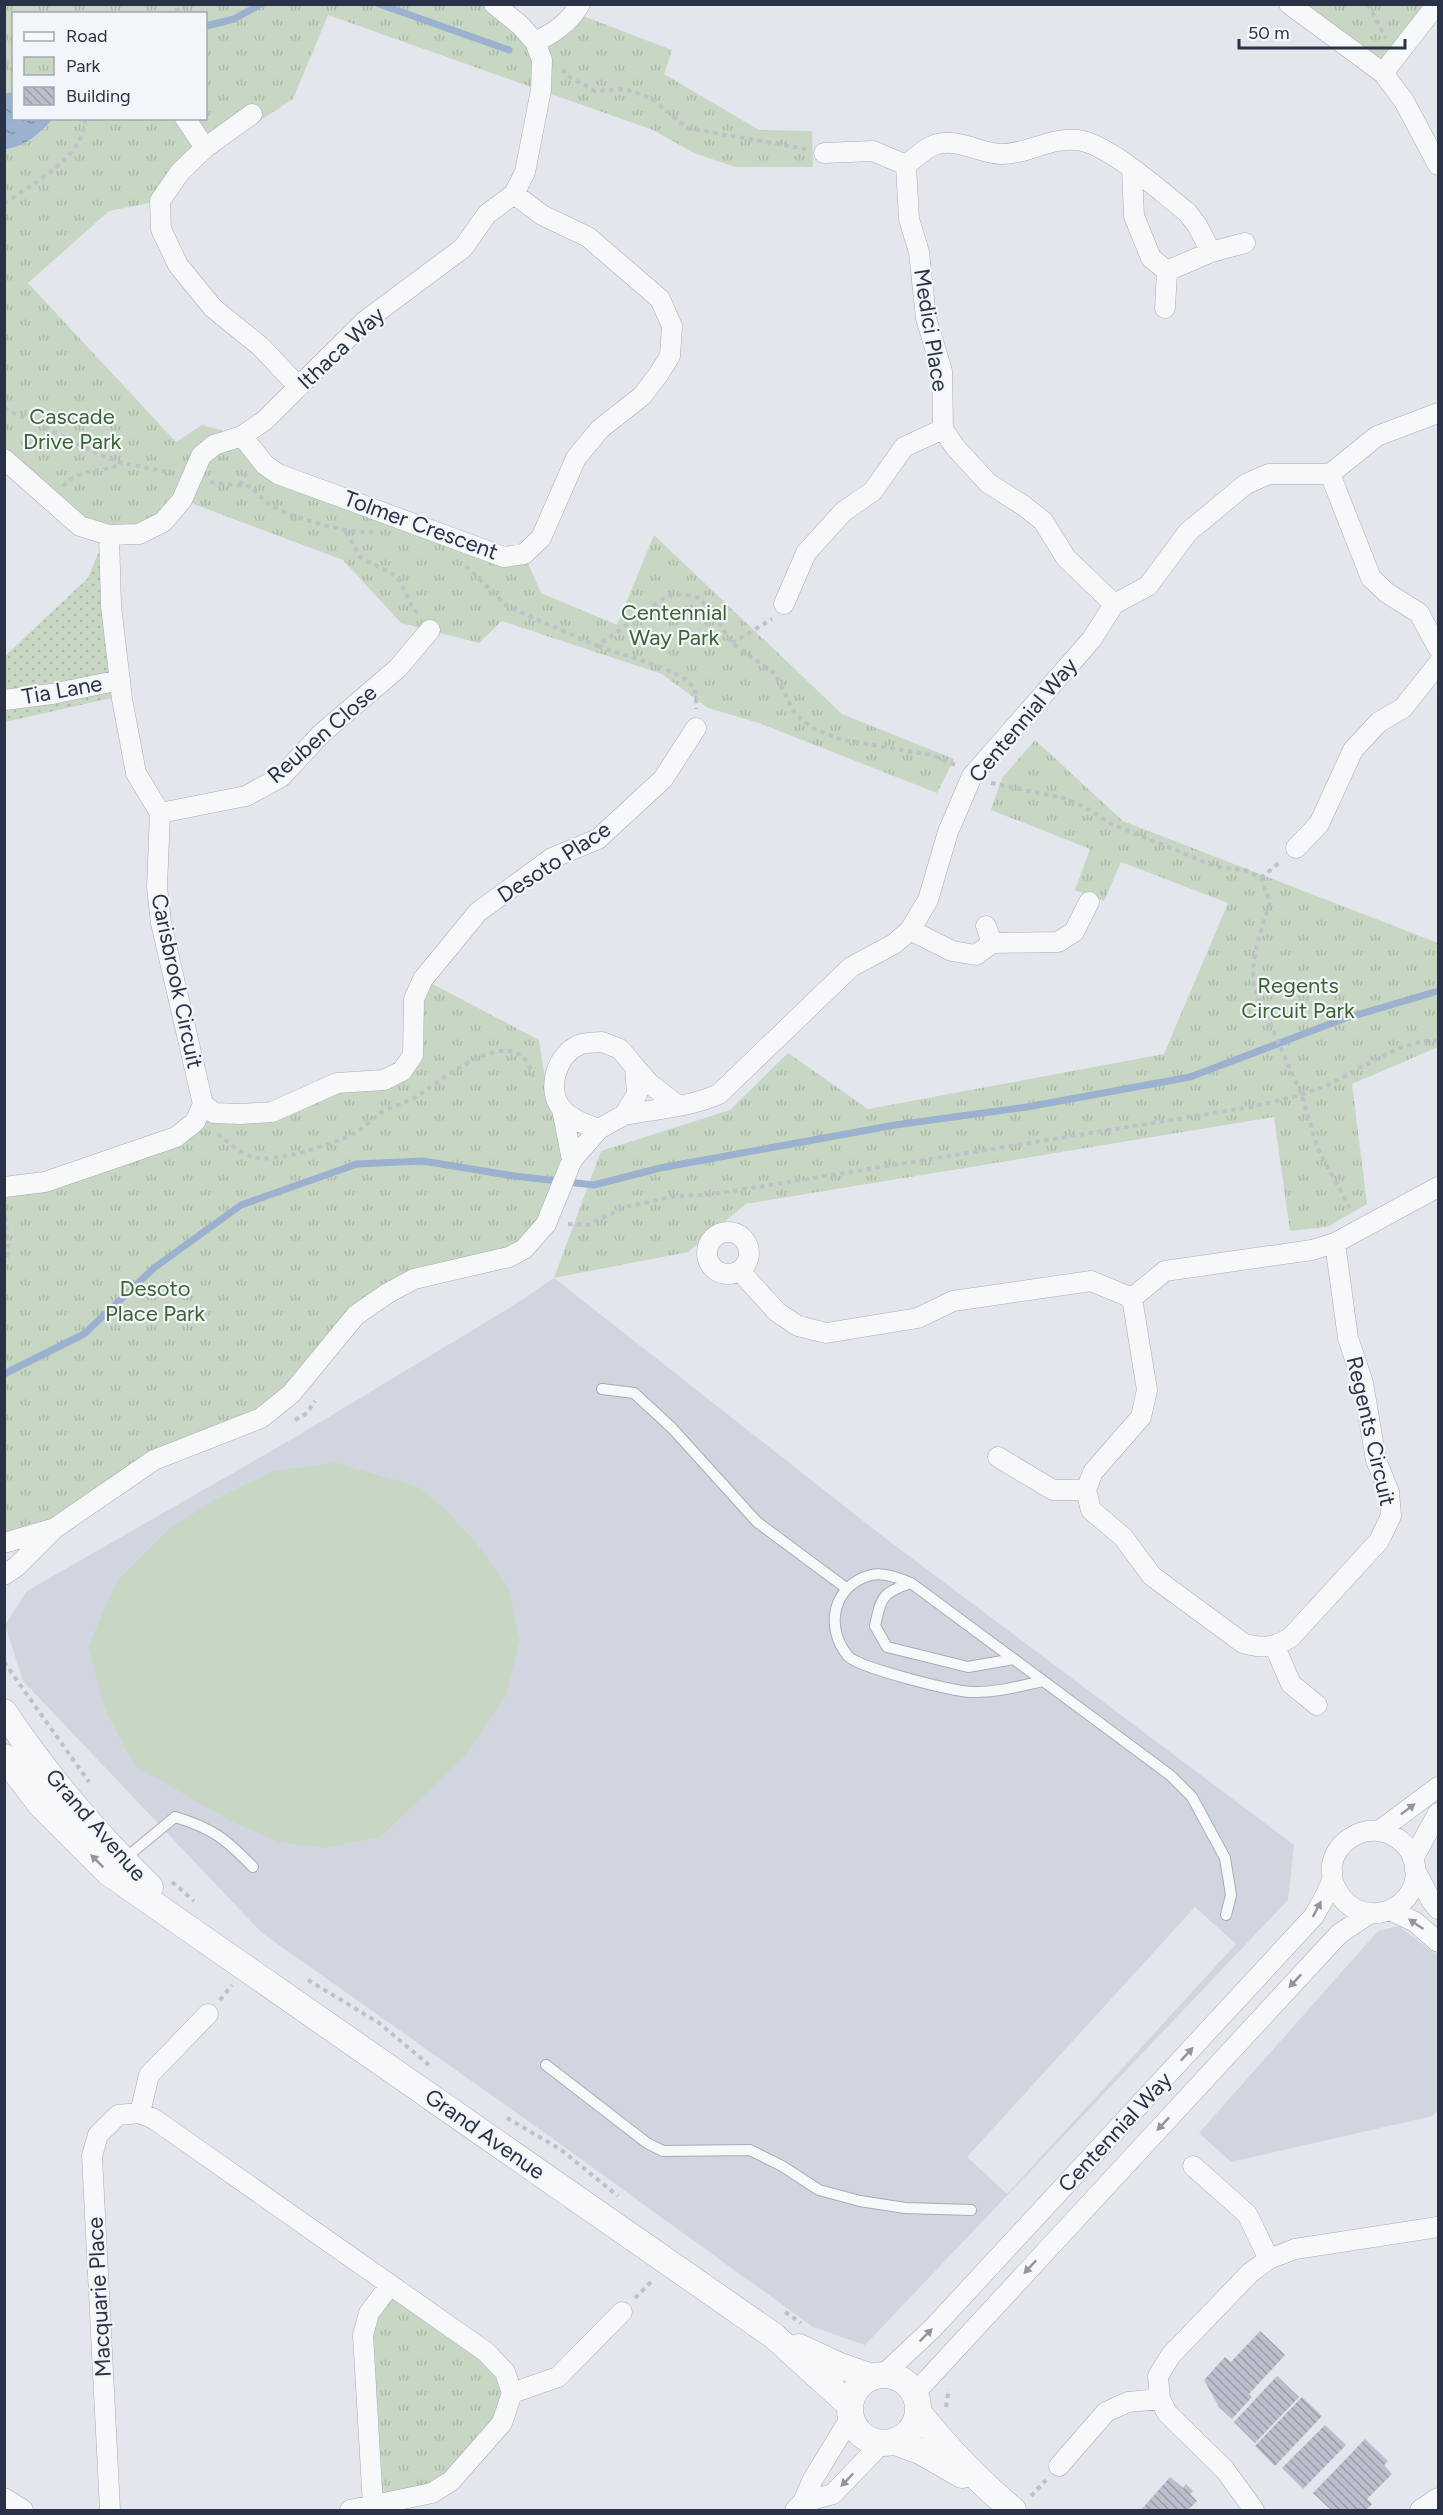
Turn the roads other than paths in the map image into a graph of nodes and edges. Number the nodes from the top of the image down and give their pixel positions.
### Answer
1 (494, 4) edge
2 (580, 4) edge
3 (1289, 4) edge
4 (1437, 4) edge
5 (535, 42) junction
6 (1383, 73) junction
7 (252, 114) dead end
8 (186, 120) edge
9 (205, 148) junction
10 (824, 153) road end
11 (906, 165) junction
12 (1438, 165) edge
13 (1132, 170) junction
14 (514, 194) junction
15 (1245, 243) dead end
16 (1211, 252) junction
17 (1167, 271) junction
18 (1164, 308) dead end
19 (299, 387) junction
20 (1438, 413) edge
21 (943, 429) junction
22 (242, 436) junction
23 (4, 459) edge
24 (1330, 474) junction
25 (109, 535) junction
26 (784, 604) road end
27 (1114, 604) junction
28 (430, 630) road end
29 (1438, 648) edge
30 (1438, 664) edge
31 (120, 680) junction
32 (4, 700) edge
33 (696, 728) road end
34 (160, 813) junction
35 (1296, 848) road end
36 (1089, 902) dead end
37 (910, 930) junction
38 (634, 1068) junction
39 (203, 1104) junction
40 (676, 1104) junction
41 (562, 1108) junction
42 (624, 1114) junction
43 (599, 1129) junction
44 (569, 1166) junction
45 (4, 1187) edge
46 (1438, 1187) edge
47 (1335, 1243) junction
48 (740, 1271) dead end
49 (1132, 1298) junction
50 (602, 1389) dead end
51 (998, 1457) dead end
52 (1086, 1490) junction
53 (55, 1528) junction
54 (4, 1543) edge
55 (4, 1575) edge
56 (911, 1583) junction
57 (846, 1588) junction
58 (1275, 1647) junction
59 (1014, 1659) junction
60 (1043, 1681) junction
61 (1317, 1705) dead end
62 (4, 1712) edge
63 (4, 1757) edge
64 (1438, 1787) edge
65 (1438, 1814) edge
66 (1379, 1830) junction
67 (122, 1860) junction
68 (1414, 1865) junction
69 (253, 1867) dead end
70 (1332, 1879) junction
71 (1438, 1909) edge
72 (1390, 1910) junction
73 (1369, 1914) junction
74 (1226, 1915) dead end
75 (195, 1932) junction
76 (1438, 1942) edge
77 (208, 2014) road end
78 (546, 2065) dead end
79 (140, 2113) junction
80 (1193, 2166) dead end
81 (971, 2210) dead end
82 (1438, 2227) edge
83 (1269, 2259) junction
84 (390, 2285) junction
85 (622, 2312) road end
86 (774, 2336) junction
87 (878, 2376) junction
88 (512, 2393) junction
89 (1160, 2399) junction
90 (916, 2403) junction
91 (850, 2411) junction
92 (888, 2442) junction
93 (1059, 2466) road end
94 (989, 2490) junction
95 (4, 2498) edge
96 (1438, 2498) edge
97 (373, 2506) junction
98 (799, 2506) edge
99 (1020, 2506) edge
100 (23, 2511) edge
101 (110, 2511) edge
102 (350, 2511) edge
103 (1254, 2511) edge
104 (1420, 2511) edge

1 - 5 street
2 - 5 street
3 - 6 street
4 - 6 street
5 - 14 street, Ithaca Way
6 - 12 street
7 - 9 street
8 - 9 street
9 - 19 street
10 - 11 street
11 - 13 street
11 - 21 street, Medici Place
13 - 16 street
13 - 17 street
14 - 19 street, Ithaca Way
14 - 22 street, Tolmer Crescent
15 - 16 street
16 - 17 street
17 - 18 street
19 - 22 street, Ithaca Way
20 - 24 street
21 - 26 street
21 - 27 street
22 - 25 street, Ithaca Way
23 - 25 street, Ithaca Way
24 - 27 street, Centennial Way
24 - 29 street
25 - 31 street
27 - 37 street, Centennial Way
28 - 34 street, Reuben Close
30 - 35 street
31 - 32 street, Tia Lane
31 - 34 street
33 - 39 street, Desoto Place
34 - 39 street, Carisbrook Circuit
36 - 37 street
37 - 40 street, Centennial Way
38 - 40 street
38 - 41 street
38 - 42 street
39 - 45 street
40 - 42 street, Centennial Way
41 - 43 street
41 - 44 street
42 - 43 street, Centennial Way
43 - 44 street, Centennial Way
44 - 53 street, Centennial Way
46 - 47 street
47 - 49 street
47 - 58 street, Regents Circuit
48 - 49 street
49 - 52 street
50 - 57 lane
51 - 52 street
52 - 58 street
53 - 54 street, Centennial Way
53 - 55 street, Centennial Way
56 - 57 lane
56 - 59 lane
56 - 59 lane
57 - 60 lane
58 - 61 street
59 - 60 lane
60 - 74 lane
62 - 67 street, Grand Avenue
75 -> 63 street, Grand Avenue
66 -> 64 street, Centennial Way
65 - 68 street
66 - 68 street
66 - 70 street, Centennial Way
67 - 69 lane
67 - 75 street, Grand Avenue
68 - 71 street
68 - 72 street
70 - 73 street
87 -> 70 street, Centennial Way
72 - 73 street, Centennial Way
76 -> 72 street
73 -> 90 street, Centennial Way
75 - 86 street, Grand Avenue
77 - 79 street
78 - 81 lane
79 - 84 street
79 - 101 street, Macquarie Place
80 - 83 street
82 - 83 street
83 - 89 street
84 - 88 street
84 - 97 street
85 - 88 street
86 - 87 street, Grand Avenue
86 - 91 street, Grand Avenue
87 - 90 street, Grand Avenue
87 - 91 street
88 - 97 street
89 - 93 street
89 - 103 street
90 - 92 street
90 - 94 street, Grand Avenue
91 - 92 street, Grand Avenue
91 - 98 street
92 - 94 street, Grand Avenue
92 -> 98 street
94 - 99 street, Grand Avenue
95 - 100 street
96 - 104 street
97 - 102 street

